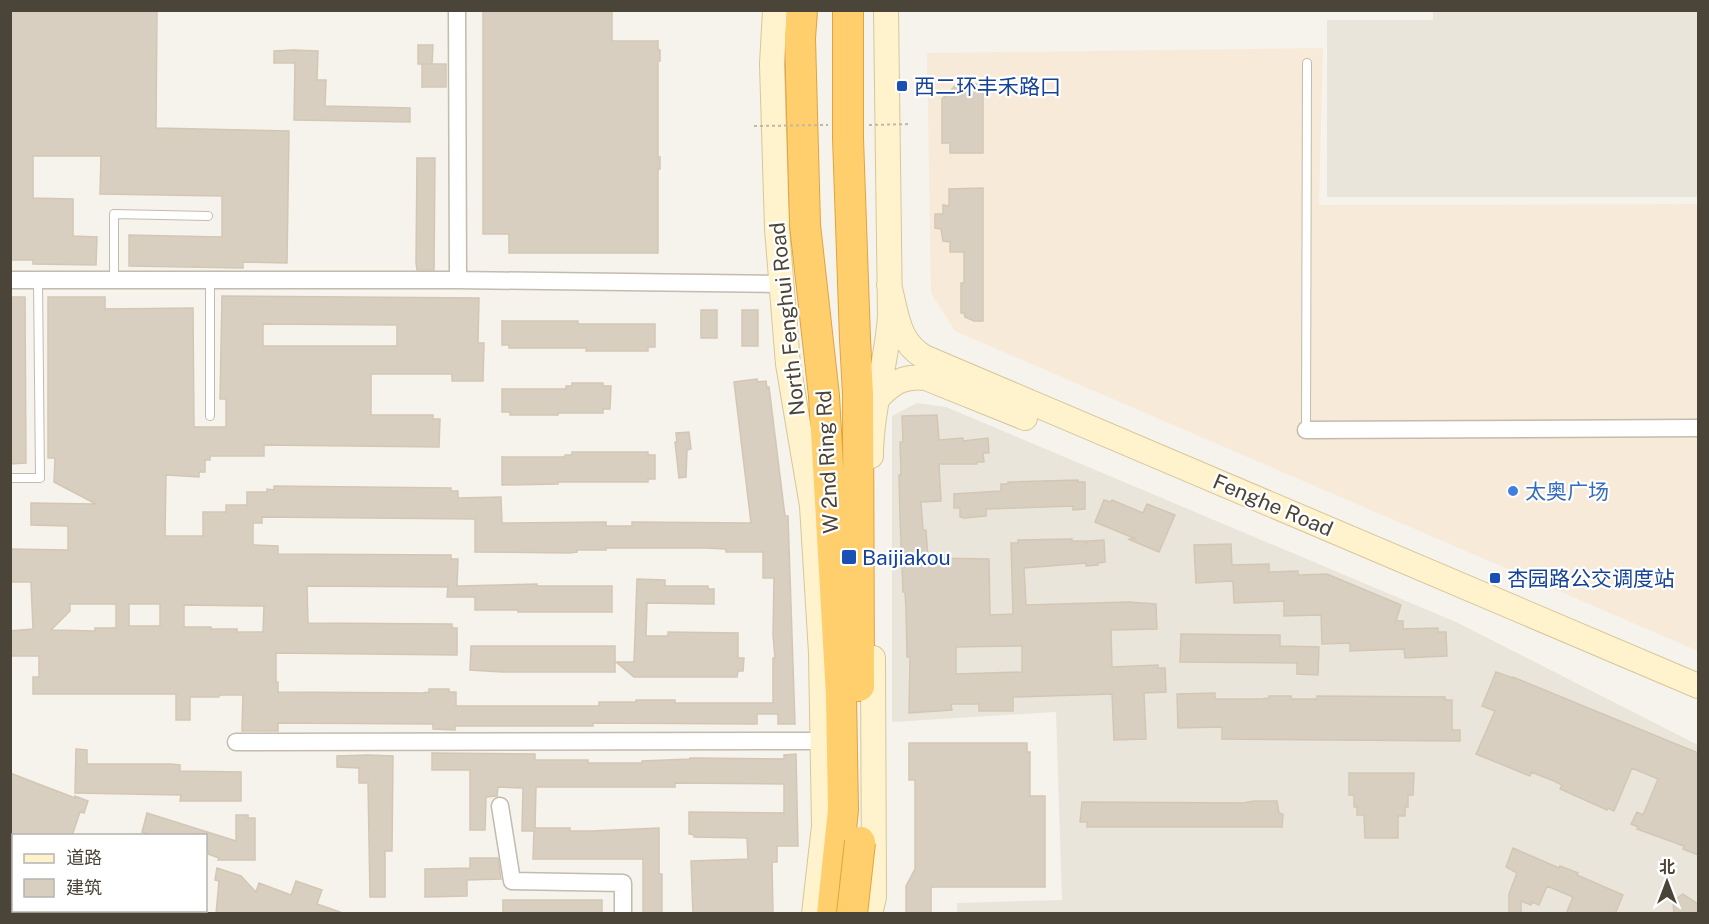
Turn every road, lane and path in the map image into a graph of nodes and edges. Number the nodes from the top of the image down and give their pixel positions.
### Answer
1 (457, 10) edge
2 (775, 10) edge
3 (802, 10) edge
4 (848, 10) edge
5 (886, 10) edge
6 (1308, 63) dead end
7 (207, 216) dead end
8 (10, 280) edge
9 (38, 280) junction
10 (114, 280) junction
11 (210, 280) junction
12 (458, 280) junction
13 (781, 284) junction
14 (889, 285) junction
15 (868, 396) junction
16 (210, 416) dead end
17 (1698, 428) edge
18 (1306, 430) joint
19 (871, 435) joint
20 (10, 478) edge
21 (831, 520) junction
22 (821, 653) junction
23 (1698, 686) edge
24 (1698, 700) edge
25 (823, 741) junction
26 (236, 742) dead end
27 (500, 806) dead end
28 (869, 909) edge
29 (623, 914) edge
30 (814, 914) edge
31 (832, 914) edge

1 - 12 street
2 - 13 main road, North Fenghui Road
3 - 21 highway, W 2nd Ring Rd
4 - 15 highway, W 2nd Ring Rd, bridge
5 - 14 main road
6 - 18 lane
7 - 10 lane
8 - 9 street
9 - 10 street
9 - 20 lane
10 - 11 street
11 - 12 street
11 - 16 lane
12 - 13 street
13 - 22 main road, North Fenghui Road
14 - 15 main road
14 - 23 main road, Fenghe Road
15 - 19 highway
15 - 24 main road, Fenghe Road
15 - 28 highway, W 2nd Ring Rd, bridge
17 - 18 street
19 - 28 main road
21 - 22 highway
21 - 31 highway, W 2nd Ring Rd
22 - 25 main road, North Fenghui Road
25 - 26 street
25 - 30 main road, North Fenghui Road
27 - 29 street

